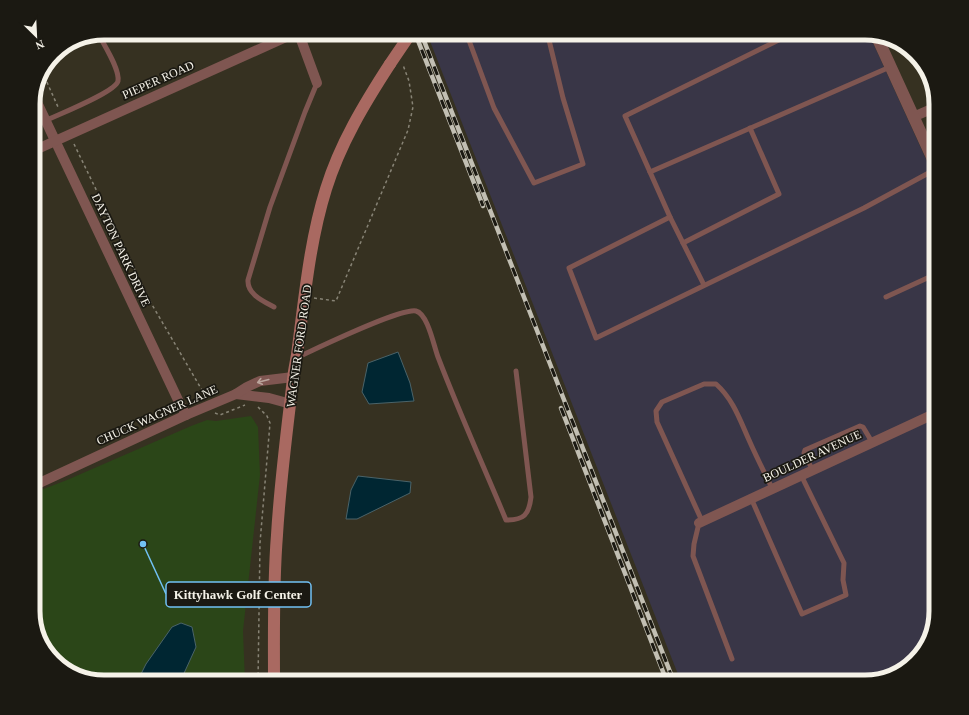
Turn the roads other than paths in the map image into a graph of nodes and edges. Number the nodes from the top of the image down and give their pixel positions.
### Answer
1 (102, 40) edge
2 (280, 40) edge
3 (301, 40) edge
4 (407, 40) edge
5 (469, 40) edge
6 (549, 40) edge
7 (779, 40) edge
8 (879, 41) edge
9 (890, 67) junction
10 (317, 83) joint
11 (40, 110) edge
12 (929, 110) edge
13 (914, 117) junction
14 (45, 121) junction
15 (750, 128) junction
16 (55, 141) junction
17 (40, 148) edge
18 (929, 151) edge
19 (929, 171) edge
20 (650, 172) junction
21 (670, 217) junction
22 (682, 243) junction
23 (929, 277) edge
24 (704, 285) junction
25 (886, 297) dead end
26 (274, 307) dead end
27 (297, 358) junction
28 (516, 371) dead end
29 (293, 377) junction
30 (236, 394) junction
31 (291, 404) junction
32 (186, 415) junction
33 (929, 417) edge
34 (872, 442) junction
35 (812, 470) junction
36 (801, 474) junction
37 (40, 483) edge
38 (772, 488) junction
39 (751, 498) junction
40 (700, 522) junction
41 (732, 659) dead end
42 (274, 675) edge

1 - 14 lane
2 - 16 street, PIEPER ROAD
3 - 10 street, PIEPER ROAD
4 - 27 main road, WAGNER FORD ROAD, bridge
5 - 6 lane
7 - 20 lane
8 - 9 street
9 - 13 street
9 - 15 lane
10 - 26 lane
11 - 14 street, DAYTON PARK DRIVE
12 - 13 street
13 - 18 street
14 - 16 street, DAYTON PARK DRIVE
15 - 20 lane
15 - 22 lane
16 - 17 street, PIEPER ROAD
16 - 32 street, DAYTON PARK DRIVE
19 - 24 lane
20 - 21 lane
21 - 22 lane
21 - 24 lane
22 - 24 lane
23 - 25 lane
27 - 28 lane
27 - 29 main road, WAGNER FORD ROAD
29 -> 30 street, CHUCK WAGNER LANE
29 - 31 main road, WAGNER FORD ROAD
30 - 31 street
30 - 32 street, CHUCK WAGNER LANE
31 - 42 main road, WAGNER FORD ROAD
32 - 37 street, CHUCK WAGNER LANE
33 - 34 street, BOULDER AVENUE
34 - 35 street, BOULDER AVENUE
34 - 35 lane
35 - 36 street, BOULDER AVENUE
36 - 38 street, BOULDER AVENUE
36 - 39 lane
38 - 39 street, BOULDER AVENUE
38 - 40 lane
39 - 40 street, BOULDER AVENUE
40 - 41 lane

